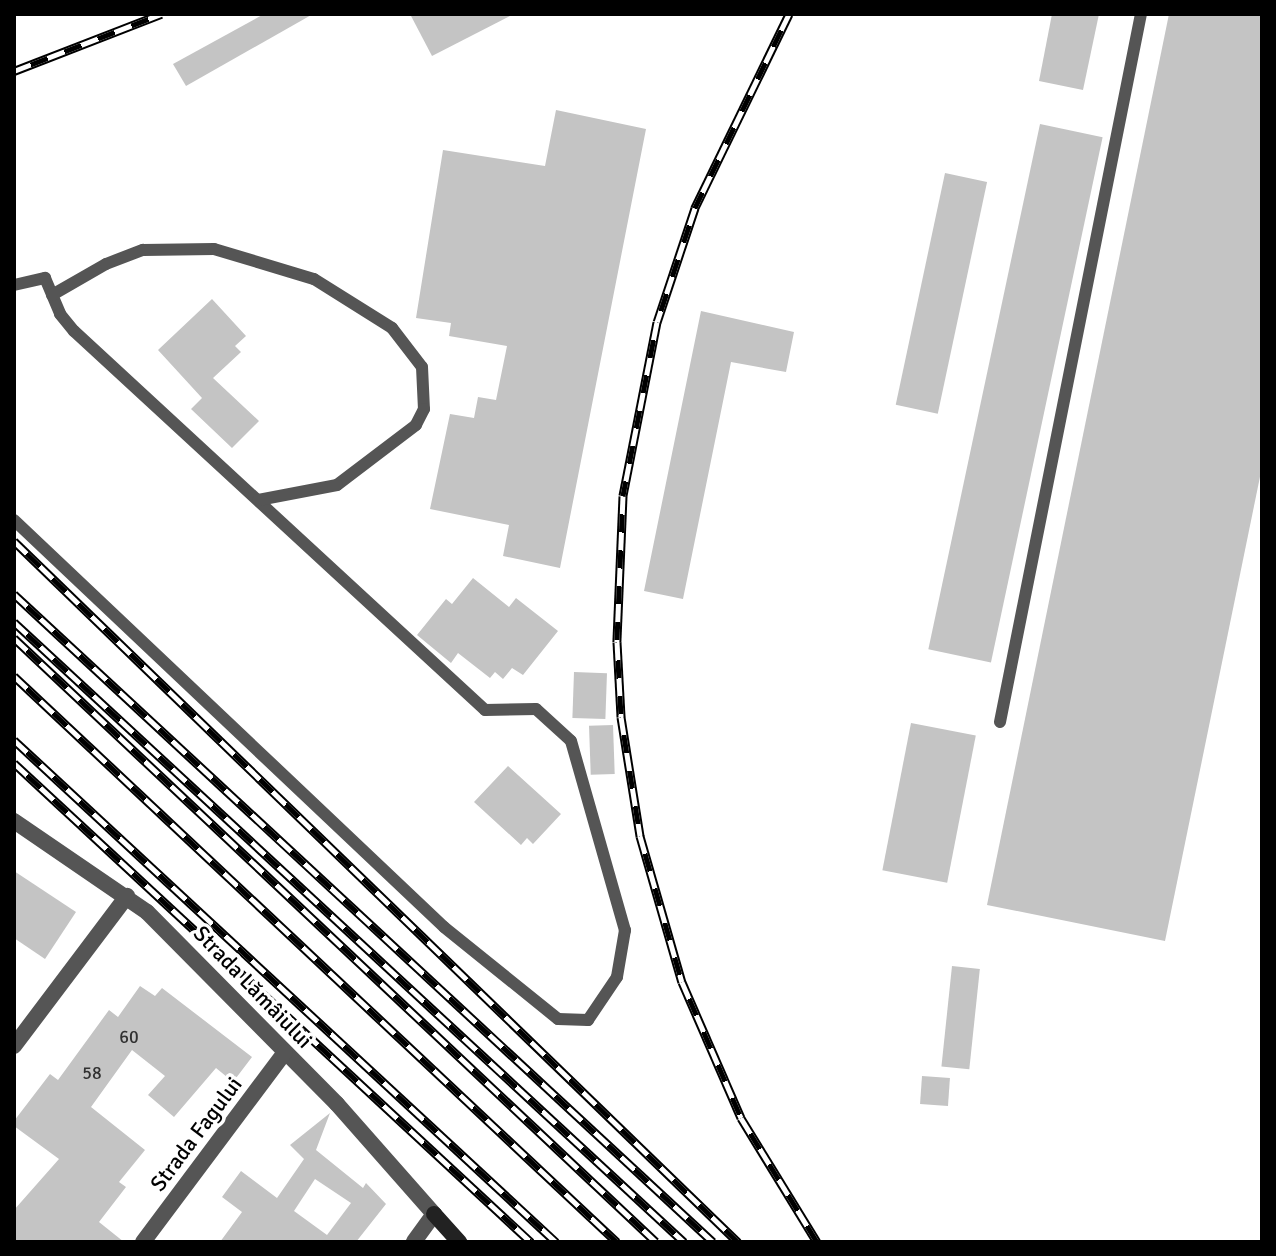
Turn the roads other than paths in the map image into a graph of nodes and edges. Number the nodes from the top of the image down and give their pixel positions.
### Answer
1 (1141, 14) edge
2 (14, 285) edge
3 (52, 295) junction
4 (258, 500) junction
5 (14, 520) edge
6 (1000, 722) dead end
7 (14, 821) edge
8 (127, 896) junction
9 (14, 1046) edge
10 (285, 1052) junction
11 (434, 1214) junction
12 (143, 1242) edge
13 (414, 1242) edge
14 (459, 1242) edge

1 - 6 lane
2 - 3 lane
3 - 4 lane
3 - 4 lane
4 - 5 lane
7 - 8 street, Strada Lămâiului
8 - 9 street
8 - 10 street, Strada Lămâiului
10 - 11 street, Strada Lămâiului
10 - 12 street, Strada Fagului
11 - 13 street
11 - 14 street

